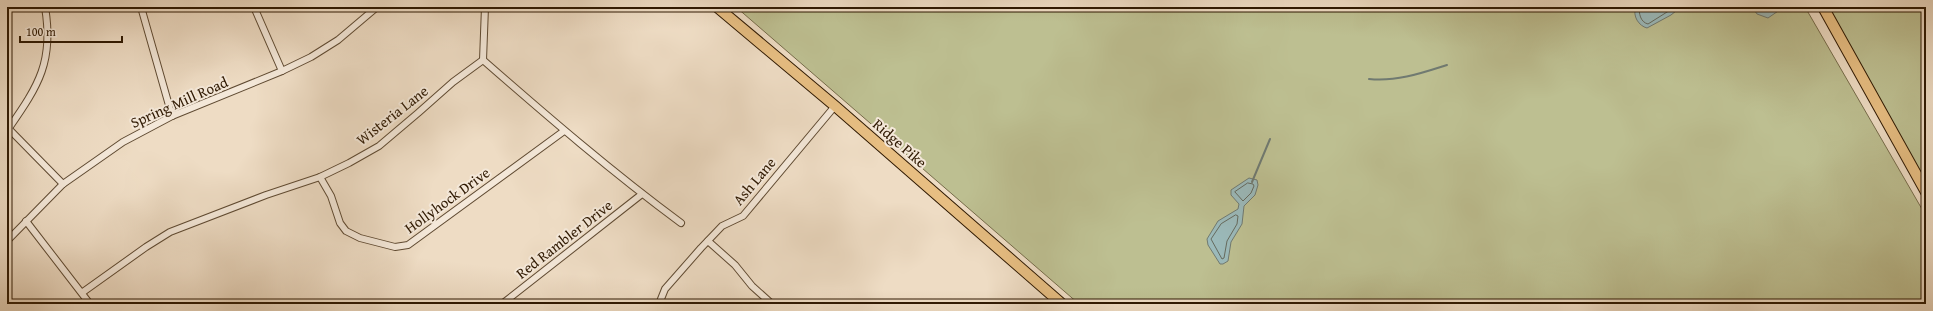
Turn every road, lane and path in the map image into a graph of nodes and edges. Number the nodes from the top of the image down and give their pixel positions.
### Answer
1 (45, 7) edge
2 (141, 7) edge
3 (254, 7) edge
4 (377, 7) edge
5 (485, 7) edge
6 (717, 7) edge
7 (1823, 7) edge
8 (483, 60) junction
9 (282, 71) junction
10 (835, 106) junction
11 (172, 116) junction
12 (8, 127) edge
13 (564, 131) junction
14 (320, 177) junction
15 (64, 184) junction
16 (1926, 192) edge
17 (642, 194) junction
18 (26, 221) junction
19 (681, 223) dead end
20 (7, 241) edge
21 (708, 241) junction
22 (83, 292) junction
23 (90, 304) edge
24 (502, 304) edge
25 (659, 304) edge
26 (772, 304) edge
27 (1062, 304) edge

1 - 12 street
2 - 11 street
3 - 9 street
4 - 9 street, Spring Mill Road
5 - 8 street
6 - 10 main road, Ridge Pike
7 - 16 main road
8 - 13 street
8 - 14 street, Wisteria Lane
9 - 11 street, Spring Mill Road
10 - 21 street, Ash Lane
10 - 27 main road, Ridge Pike
11 - 15 street, Spring Mill Road
12 - 15 street
13 - 14 street, Hollyhock Drive
13 - 17 street
14 - 22 street, Wisteria Lane
15 - 18 street, Spring Mill Road
17 - 19 street
17 - 24 street, Red Rambler Drive
18 - 20 street, Spring Mill Road
18 - 22 street
21 - 25 street, Ash Lane
21 - 26 street
22 - 23 street

